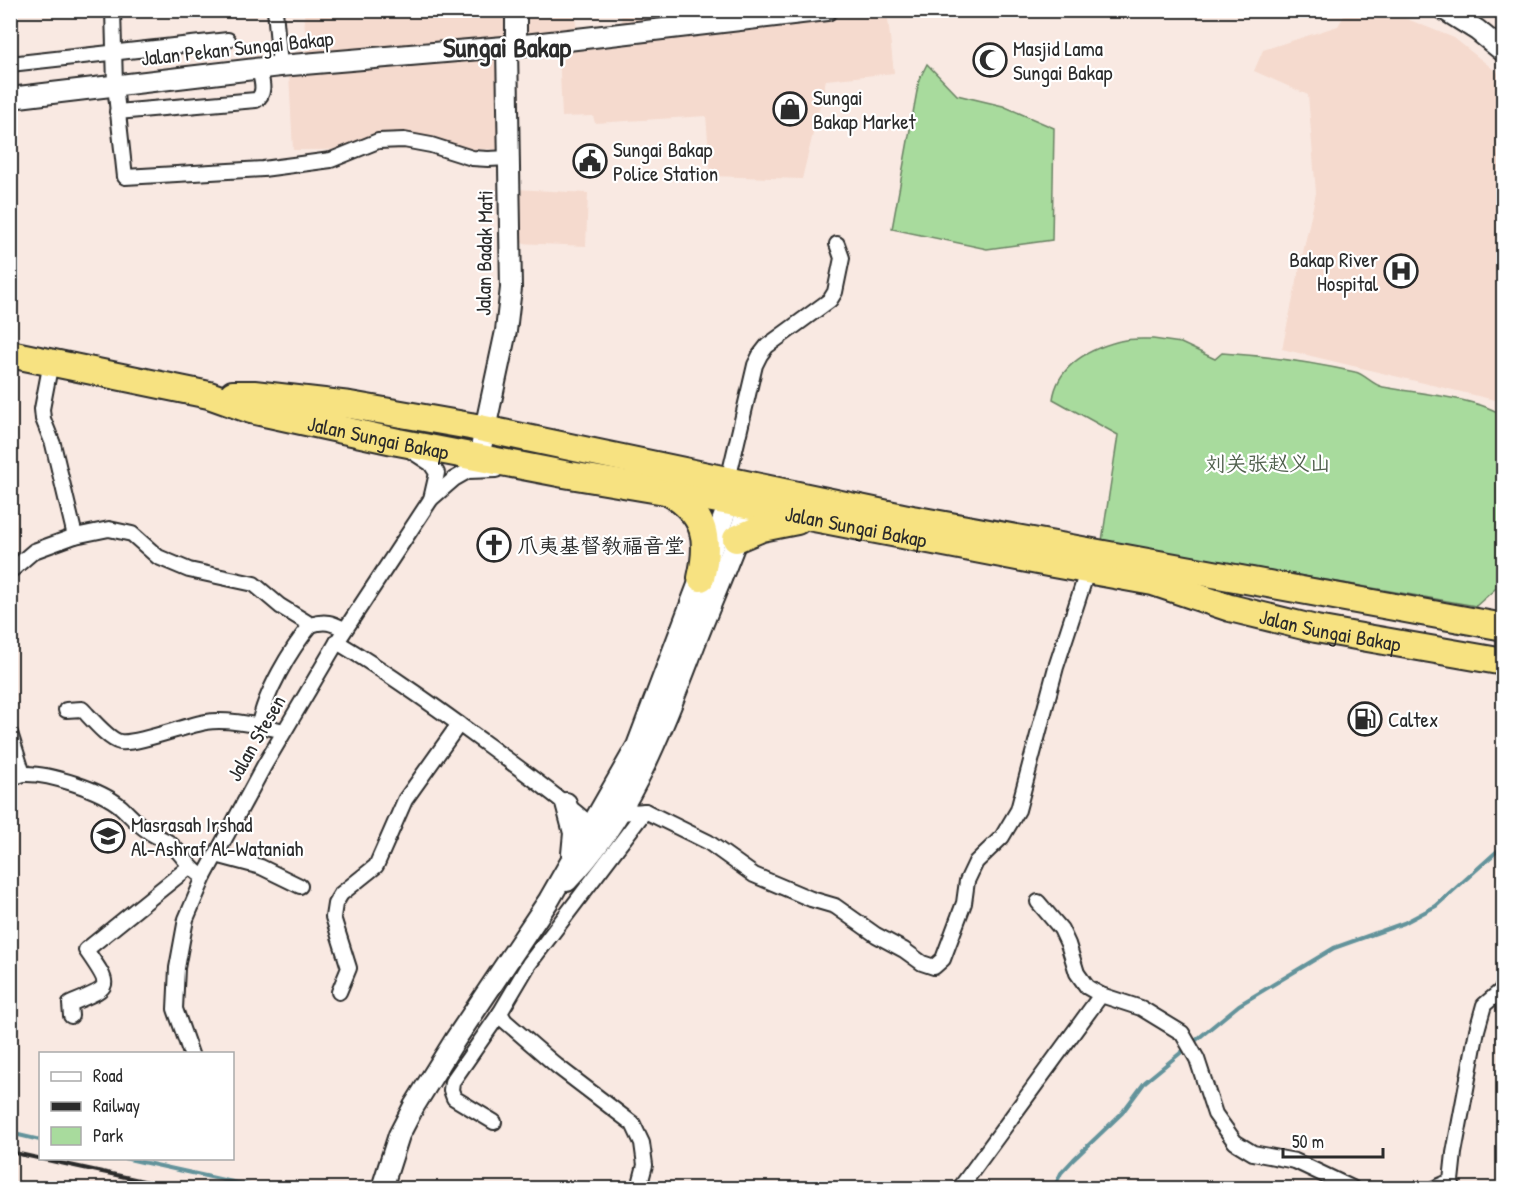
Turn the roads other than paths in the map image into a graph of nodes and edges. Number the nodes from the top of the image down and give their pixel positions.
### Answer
1 (113, 10) edge
2 (275, 10) edge
3 (516, 10) edge
4 (827, 10) edge
5 (1445, 10) edge
6 (228, 40) dead end
7 (512, 47) junction
8 (114, 52) junction
9 (1503, 52) edge
10 (10, 64) edge
11 (280, 66) junction
12 (259, 68) junction
13 (115, 85) junction
14 (10, 98) edge
15 (117, 112) junction
16 (509, 158) junction
17 (837, 244) dead end
18 (10, 354) edge
19 (51, 362) junction
20 (313, 412) junction
21 (485, 430) junction
22 (398, 442) junction
23 (479, 457) junction
24 (564, 474) junction
25 (667, 491) junction
26 (740, 491) junction
27 (431, 499) junction
28 (818, 520) junction
29 (75, 536) junction
30 (736, 539) junction
31 (13, 568) dead end
32 (1088, 569) junction
33 (701, 578) junction
34 (311, 625) junction
35 (1503, 627) edge
36 (344, 629) junction
37 (337, 642) junction
38 (1503, 662) edge
39 (66, 710) dead end
40 (459, 724) junction
41 (259, 725) junction
42 (284, 731) junction
43 (10, 733) edge
44 (17, 776) edge
45 (632, 791) junction
46 (566, 803) junction
47 (614, 811) junction
48 (645, 811) junction
49 (591, 825) junction
50 (216, 855) junction
51 (572, 857) junction
52 (189, 867) junction
53 (204, 877) junction
54 (300, 886) dead end
55 (549, 900) junction
56 (1038, 902) dead end
57 (1503, 988) edge
58 (339, 992) dead end
59 (1101, 996) junction
60 (500, 1013) junction
61 (71, 1016) dead end
62 (191, 1052) edge
63 (494, 1122) dead end
64 (1452, 1184) edge
65 (382, 1188) edge
66 (639, 1188) edge
67 (960, 1188) edge
68 (1352, 1188) edge
69 (1435, 1188) edge

1 - 8 street
2 - 11 street
3 - 7 street, Jalan Badak Mati
4 - 7 street, Jalan Pekan Sungai Bakap
5 - 9 street
6 - 8 street
7 - 11 street, Jalan Pekan Sungai Bakap
7 - 16 street, Jalan Badak Mati
8 - 10 street
8 - 13 street
11 - 12 street, Jalan Pekan Sungai Bakap
12 - 13 street, Jalan Pekan Sungai Bakap
12 - 15 street
13 - 14 street, Jalan Pekan Sungai Bakap
13 - 15 street
15 - 16 street
16 - 21 street, Jalan Badak Mati
17 - 26 street
18 - 19 highway, Jalan Sungai Bakap
19 - 20 highway, Jalan Sungai Bakap
19 - 29 street
20 - 21 highway, Jalan Sungai Bakap
20 - 22 highway, Jalan Sungai Bakap
21 - 23 street, Jalan Badak Mati
21 - 26 highway, Jalan Sungai Bakap
22 - 23 highway, Jalan Sungai Bakap
22 - 27 street, Jalan Stesen
23 - 24 highway, Jalan Sungai Bakap
24 - 25 highway, Jalan Sungai Bakap
24 - 27 street, Jalan Stesen
25 - 26 highway, Jalan Sungai Bakap
25 - 33 highway
26 - 28 highway, Jalan Sungai Bakap
26 - 30 street
26 - 33 street
26 - 35 highway, Jalan Sungai Bakap
27 - 36 street, Jalan Stesen
28 - 30 highway
28 - 32 highway, Jalan Sungai Bakap
29 - 31 street
29 - 34 street
30 - 45 street
32 - 38 highway, Jalan Sungai Bakap
32 - 48 street
33 - 47 street
34 - 36 street
34 - 41 street
36 - 37 street, Jalan Stesen
37 - 40 street
37 - 42 street, Jalan Stesen
39 - 41 street
40 - 46 street
40 - 58 street
41 - 42 street
42 - 50 street, Jalan Stesen
43 - 44 street
44 - 52 street
45 - 47 street
45 - 48 street
46 - 47 street
46 - 49 street
46 - 51 street
47 - 48 street
47 - 49 street
47 - 55 street
48 - 60 street
49 - 51 street
50 - 53 street, Jalan Stesen
50 - 54 street
51 - 55 street
52 - 53 street
52 - 61 street
53 - 62 street, Jalan Stesen
55 - 65 street
56 - 59 street
57 - 64 street
59 - 67 street
59 - 68 street
60 - 63 street
60 - 66 street
64 - 69 street

